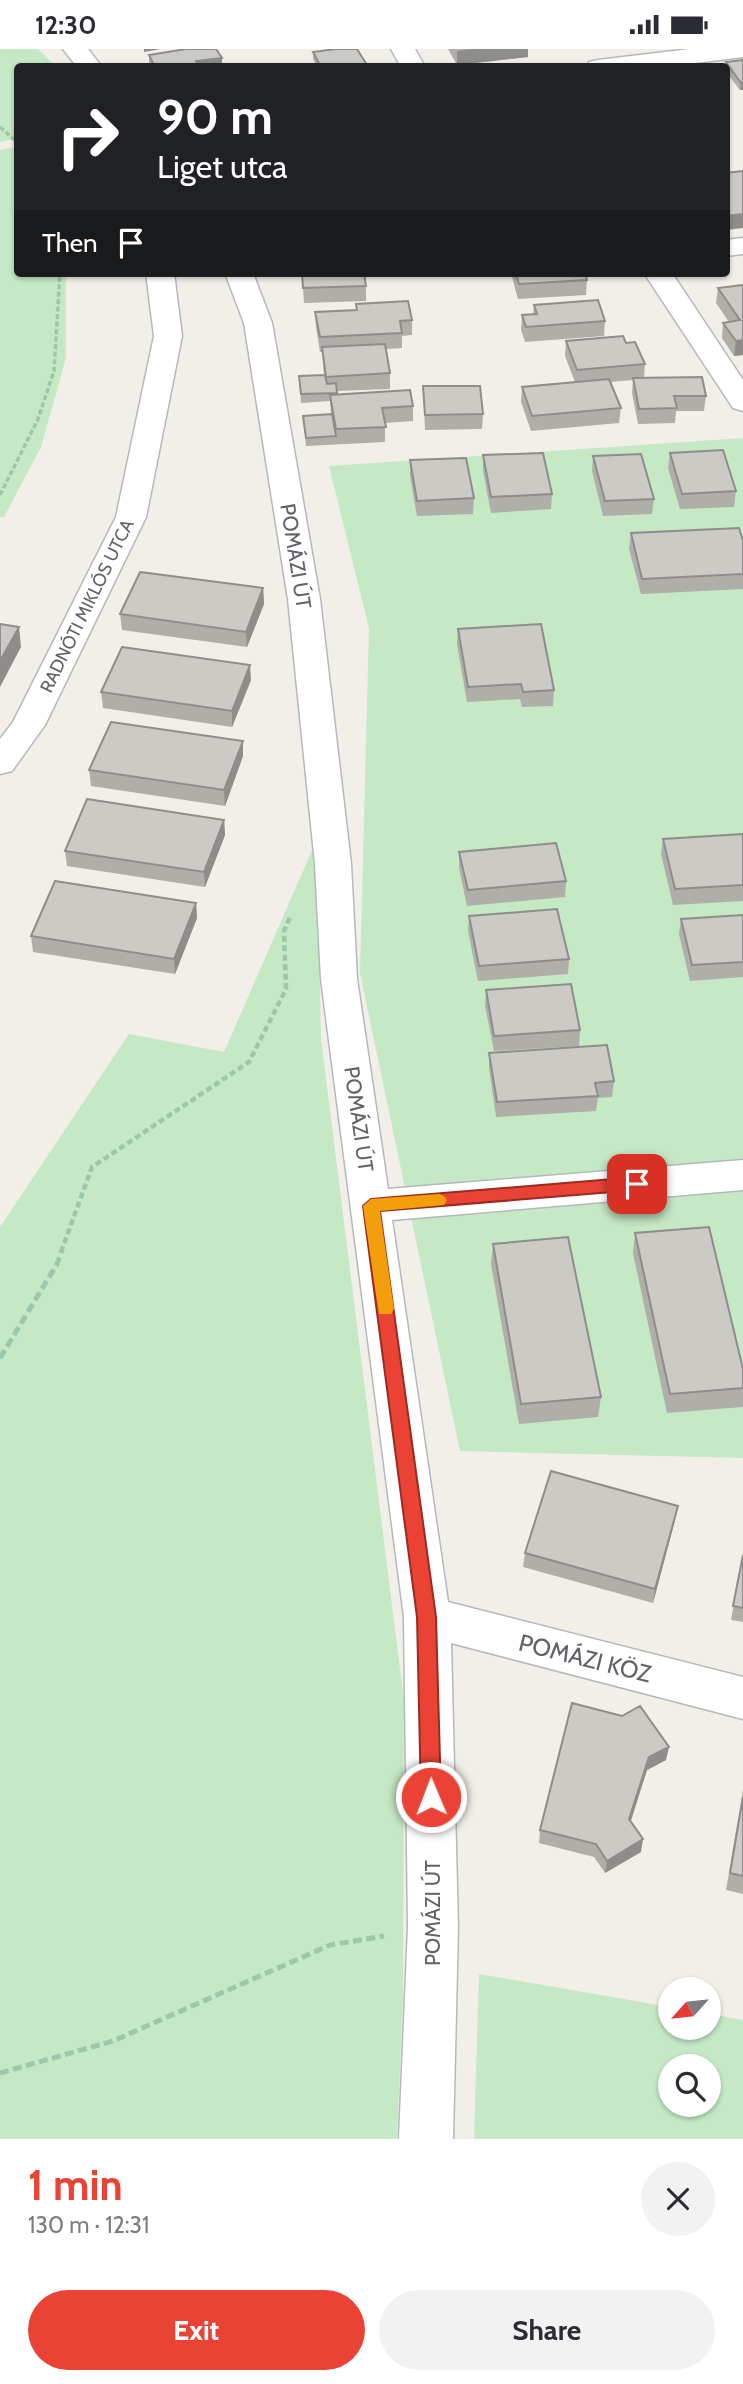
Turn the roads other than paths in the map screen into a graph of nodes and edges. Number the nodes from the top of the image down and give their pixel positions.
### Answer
1 (75, 49) edge
2 (743, 50) edge
3 (87, 63) edge
4 (632, 63) edge
5 (161, 277) edge
6 (241, 277) edge
7 (661, 277) edge
8 (743, 402) edge
9 (0, 763) edge
10 (743, 1175) edge
11 (371, 1206) junction
12 (427, 1617) junction
13 (743, 1698) edge
14 (426, 2139) edge

1 - 3 street
2 - 4 street
5 - 9 street, RADNÓTI MIKLÓS UTCA
6 - 11 street, POMÁZI ÚT
7 - 8 street
10 - 11 street
11 - 12 street, POMÁZI ÚT
12 - 13 street, POMÁZI KÖZ
12 - 14 street, POMÁZI ÚT

